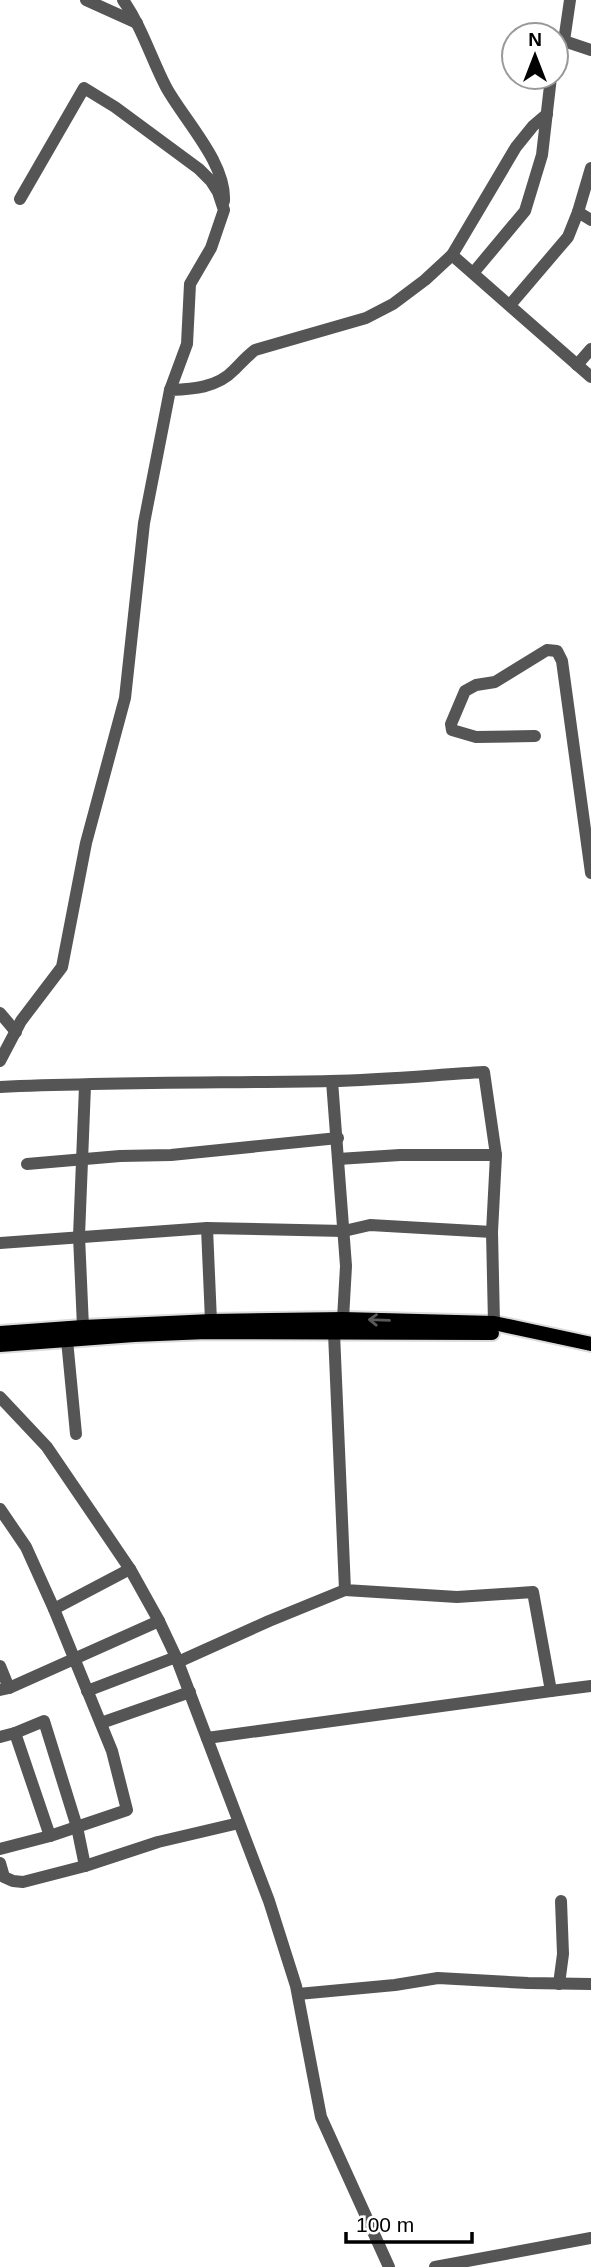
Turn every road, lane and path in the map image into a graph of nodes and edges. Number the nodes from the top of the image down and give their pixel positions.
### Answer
1 (86, 0) edge
2 (123, 0) edge
3 (570, 0) edge
4 (565, 21) edge
5 (138, 24) junction
6 (570, 46) edge
7 (591, 50) edge
8 (549, 91) edge
9 (547, 114) junction
10 (591, 168) edge
11 (20, 199) dead end
12 (224, 210) junction
13 (578, 212) junction
14 (591, 220) edge
15 (452, 255) junction
16 (474, 272) junction
17 (510, 305) junction
18 (591, 349) edge
19 (577, 365) junction
20 (591, 377) edge
21 (170, 390) junction
22 (535, 736) dead end
23 (591, 873) edge
24 (0, 1013) edge
25 (16, 1032) junction
26 (0, 1061) edge
27 (332, 1081) junction
28 (2, 1085) edge
29 (85, 1086) junction
30 (338, 1138) junction
31 (496, 1155) junction
32 (338, 1159) junction
33 (83, 1160) junction
34 (27, 1164) dead end
35 (207, 1228) junction
36 (344, 1231) junction
37 (492, 1232) junction
38 (79, 1236) junction
39 (0, 1243) edge
40 (343, 1319) junction
41 (211, 1321) junction
42 (494, 1323) junction
43 (83, 1327) junction
44 (325, 1328) junction
45 (519, 1331) junction
46 (0, 1333) edge
47 (67, 1340) junction
48 (0, 1345) edge
49 (591, 1345) edge
50 (2, 1404) edge
51 (76, 1434) dead end
52 (0, 1509) edge
53 (130, 1569) junction
54 (345, 1591) junction
55 (54, 1609) junction
56 (159, 1621) junction
57 (73, 1658) junction
58 (177, 1659) junction
59 (0, 1666) edge
60 (591, 1686) edge
61 (5, 1689) edge
62 (87, 1691) junction
63 (551, 1691) junction
64 (190, 1692) junction
65 (101, 1723) junction
66 (15, 1733) junction
67 (0, 1737) edge
68 (207, 1738) junction
69 (239, 1823) junction
70 (77, 1827) junction
71 (50, 1836) junction
72 (0, 1849) edge
73 (0, 1863) edge
74 (85, 1866) junction
75 (561, 1900) dead end
76 (559, 1983) junction
77 (591, 1984) edge
78 (298, 1993) junction
79 (591, 2238) edge
80 (389, 2267) edge
81 (435, 2267) edge

1 - 5 street
2 - 5 street
3 - 4 street
5 - 12 street
6 - 7 street
8 - 9 street
9 - 15 street
9 - 16 street
10 - 13 street
11 - 12 street
12 - 21 street
13 - 14 street
13 - 17 street
15 - 16 street
15 - 21 street
16 - 17 street
17 - 19 street
18 - 19 street
19 - 20 street
21 - 25 street
22 - 23 street
24 - 25 street
25 - 26 street
27 - 29 street
27 - 30 street
27 - 31 street
28 - 29 street
29 - 33 street
30 - 32 street
30 - 33 street
31 - 32 street
31 - 37 street
32 - 36 street
33 - 34 street
33 - 38 street
35 - 36 street
35 - 38 street
35 - 41 street
36 - 37 street
36 - 40 street
37 - 42 street
38 - 39 street
38 - 43 street
42 -> 40 main road
40 - 44 main road
41 - 43 main road
41 - 44 main road
42 - 45 main road
43 - 46 main road
44 - 45 main road
44 - 47 main road
44 - 54 street
45 - 49 main road
47 - 48 main road
47 - 51 street
50 - 53 street
52 - 55 street
53 - 55 street
53 - 56 street
54 - 58 street
54 - 63 street
55 - 57 street
56 - 57 street
56 - 58 street
57 - 61 street
57 - 62 street
58 - 62 street
58 - 64 street
59 - 61 street
60 - 63 street
62 - 65 street
63 - 68 street
64 - 65 street
64 - 68 street
65 - 70 street
66 - 67 street
66 - 70 street
66 - 71 street
68 - 69 street
69 - 74 street
69 - 78 street
70 - 71 street
70 - 74 street
71 - 72 street
73 - 74 street
75 - 76 street
76 - 77 street
76 - 78 street
78 - 80 street
79 - 81 street

